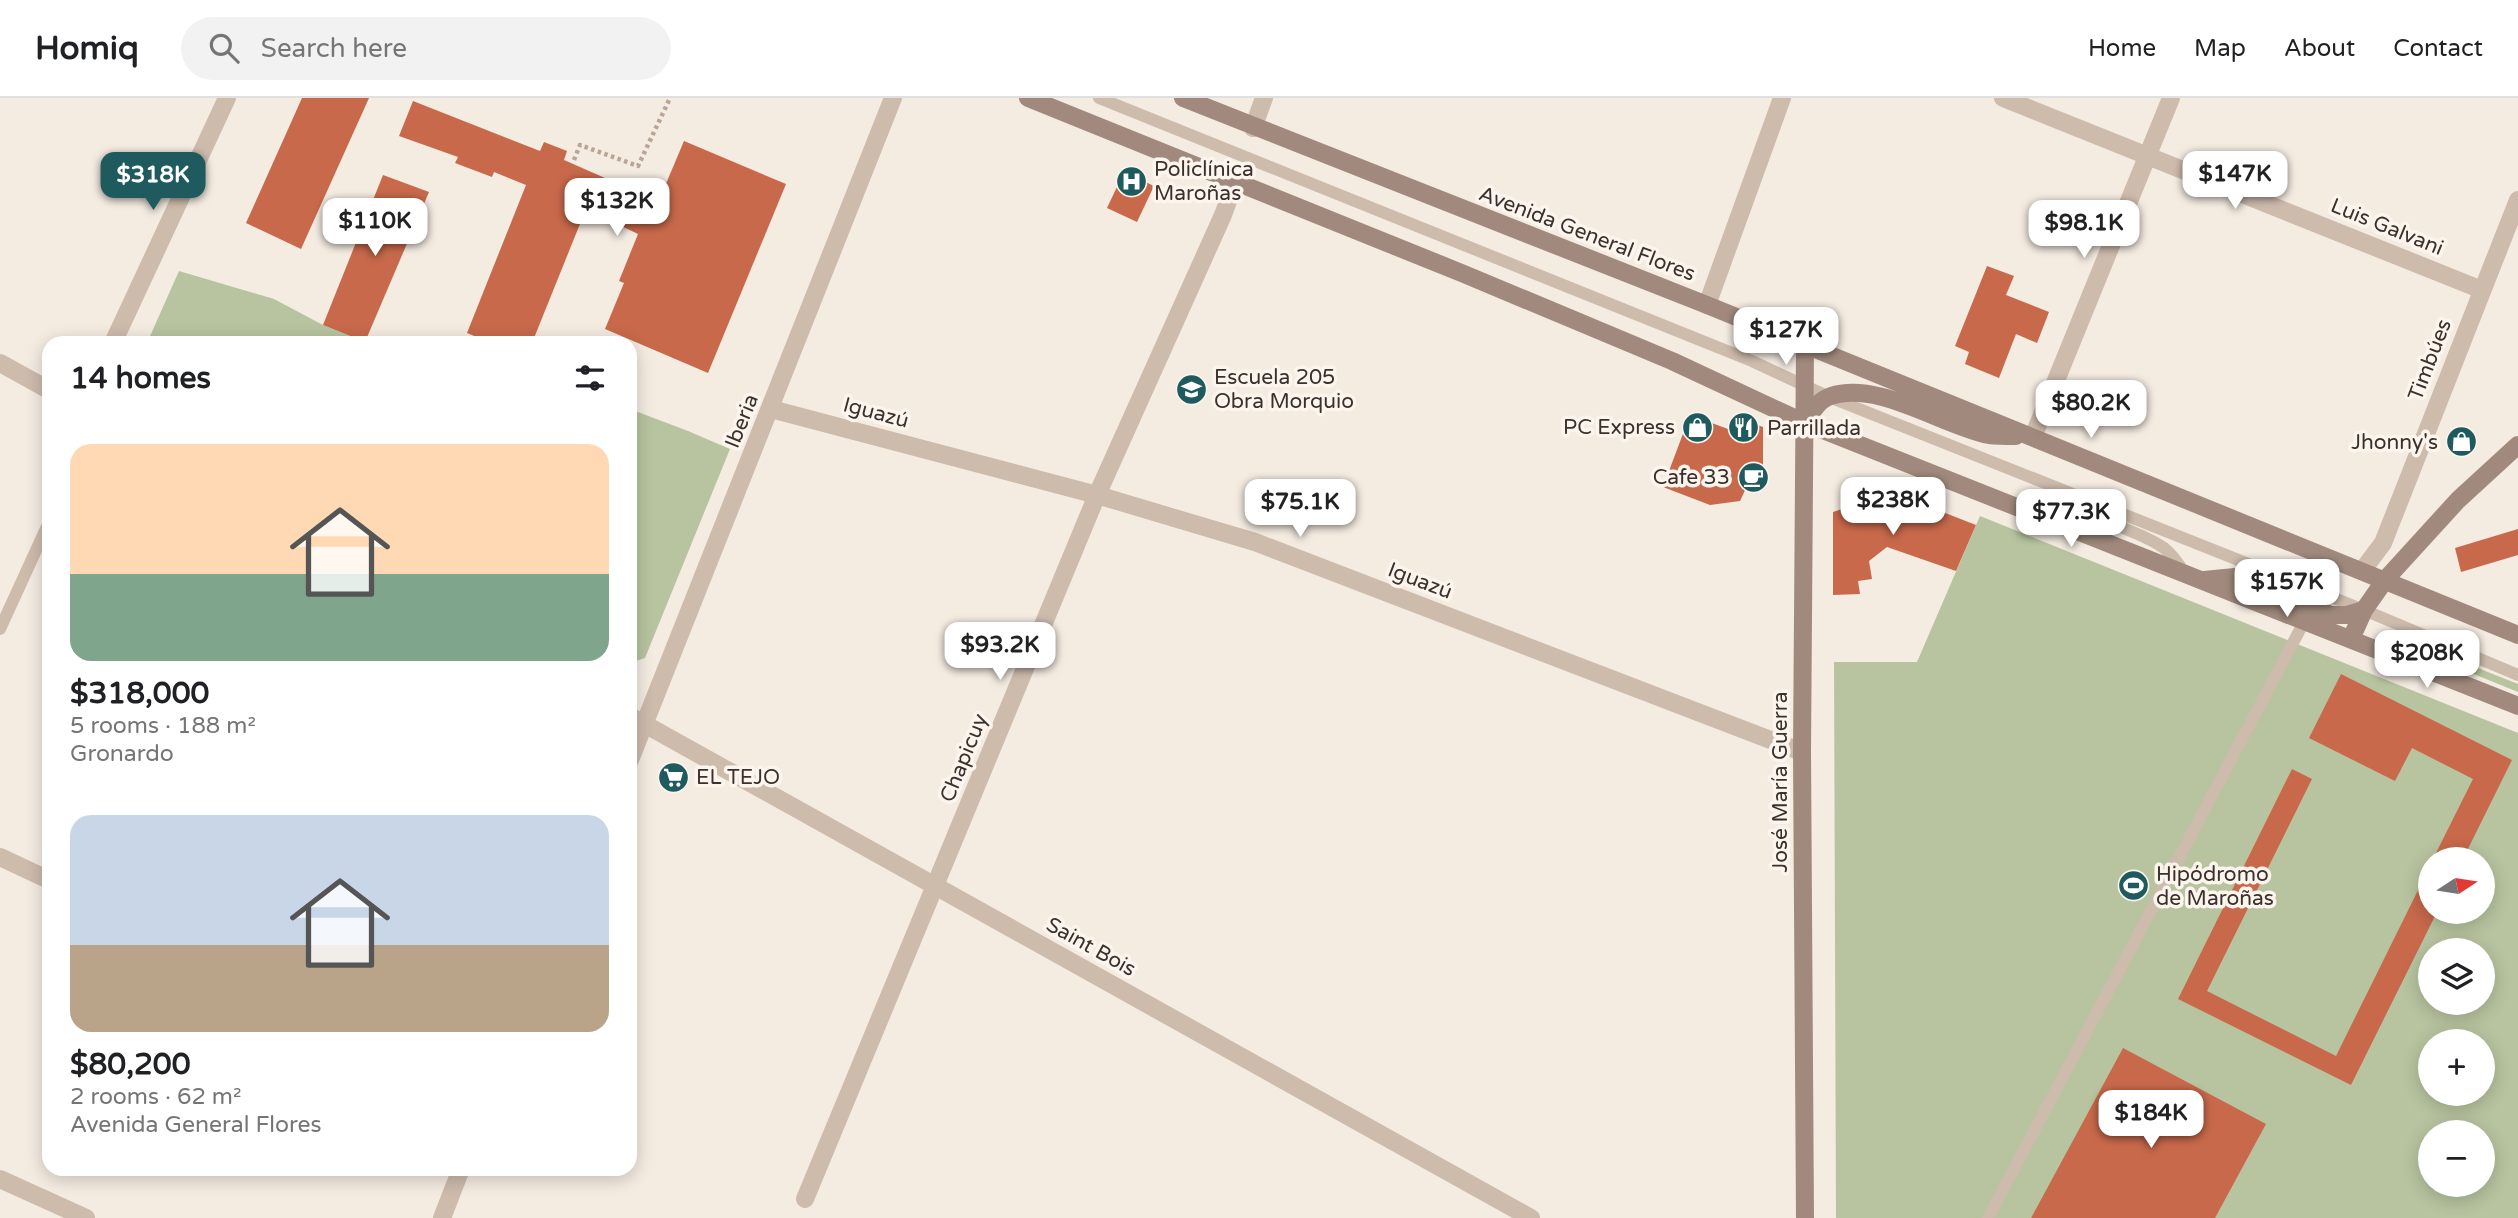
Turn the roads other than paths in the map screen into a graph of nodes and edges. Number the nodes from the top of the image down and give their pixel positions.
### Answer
1 (227, 98) edge
2 (893, 98) edge
3 (1028, 98) edge
4 (1100, 98) edge
5 (1183, 98) edge
6 (1264, 98) edge
7 (1782, 98) edge
8 (2003, 98) edge
9 (2171, 98) edge
10 (1254, 128) junction
11 (2147, 155) junction
12 (1235, 182) junction
13 (2518, 200) edge
14 (2482, 289) junction
15 (1707, 305) junction
16 (116, 336) edge
17 (1805, 346) junction
18 (0, 363) edge
19 (42, 386) edge
20 (1805, 387) junction
21 (1829, 397) junction
22 (771, 409) junction
23 (1805, 423) junction
24 (2033, 437) junction
25 (2518, 445) edge
26 (1097, 495) junction
27 (2087, 500) junction
28 (42, 537) edge
29 (2362, 571) junction
30 (2185, 573) junction
31 (2385, 580) junction
32 (2202, 581) junction
33 (2364, 610) junction
34 (2304, 622) junction
35 (0, 629) edge
36 (2518, 635) edge
37 (2351, 639) junction
38 (2497, 665) junction
39 (2518, 668) edge
40 (2518, 675) edge
41 (2518, 706) edge
42 (638, 720) edge
43 (1802, 752) junction
44 (0, 858) edge
45 (42, 877) edge
46 (936, 886) junction
47 (458, 1176) edge
48 (0, 1179) edge
49 (806, 1199) dead end
50 (86, 1218) edge
51 (442, 1218) edge
52 (1531, 1218) edge
53 (1805, 1218) edge
54 (1988, 1218) edge

1 - 16 street
2 - 22 street, Iberia
3 - 12 main road
4 - 20 lane
5 - 10 main road, Avenida General Flores
6 - 10 street
7 - 15 street
8 - 11 street, Luis Galvani
9 - 11 street
10 - 15 main road, Avenida General Flores
11 - 14 street, Luis Galvani
11 - 24 street
12 - 23 main road
12 - 26 street, Chapicuy
13 - 14 street, Timbúes
14 - 29 street, Timbúes
15 - 17 main road, Avenida General Flores
17 - 20 main road, José María Guerra
17 - 24 main road, Avenida General Flores
18 - 19 street
20 - 21 lane
20 - 23 main road, José María Guerra
21 - 23 main road
21 - 24 main road
21 - 27 lane
22 - 26 street, Iguazú
22 - 42 street, Iberia
23 - 30 main road
23 - 43 main road, José María Guerra
24 - 29 main road, Avenida General Flores
25 - 31 main road
26 - 43 street, Iguazú
26 - 46 street, Chapicuy
27 - 30 lane
27 - 33 lane
28 - 35 lane
29 - 31 main road, Avenida General Flores
30 - 32 main road
31 - 33 main road
31 - 36 main road, Avenida General Flores
32 - 33 main road
32 - 34 main road
33 - 37 main road
33 - 38 lane
34 - 37 main road
34 - 54 lane
37 - 41 main road
38 - 39 lane
38 - 40 lane
42 - 46 street, Saint Bois
43 - 53 main road, José María Guerra
44 - 45 street
46 - 49 street, Chapicuy
46 - 52 street, Saint Bois
47 - 51 street
48 - 50 street

